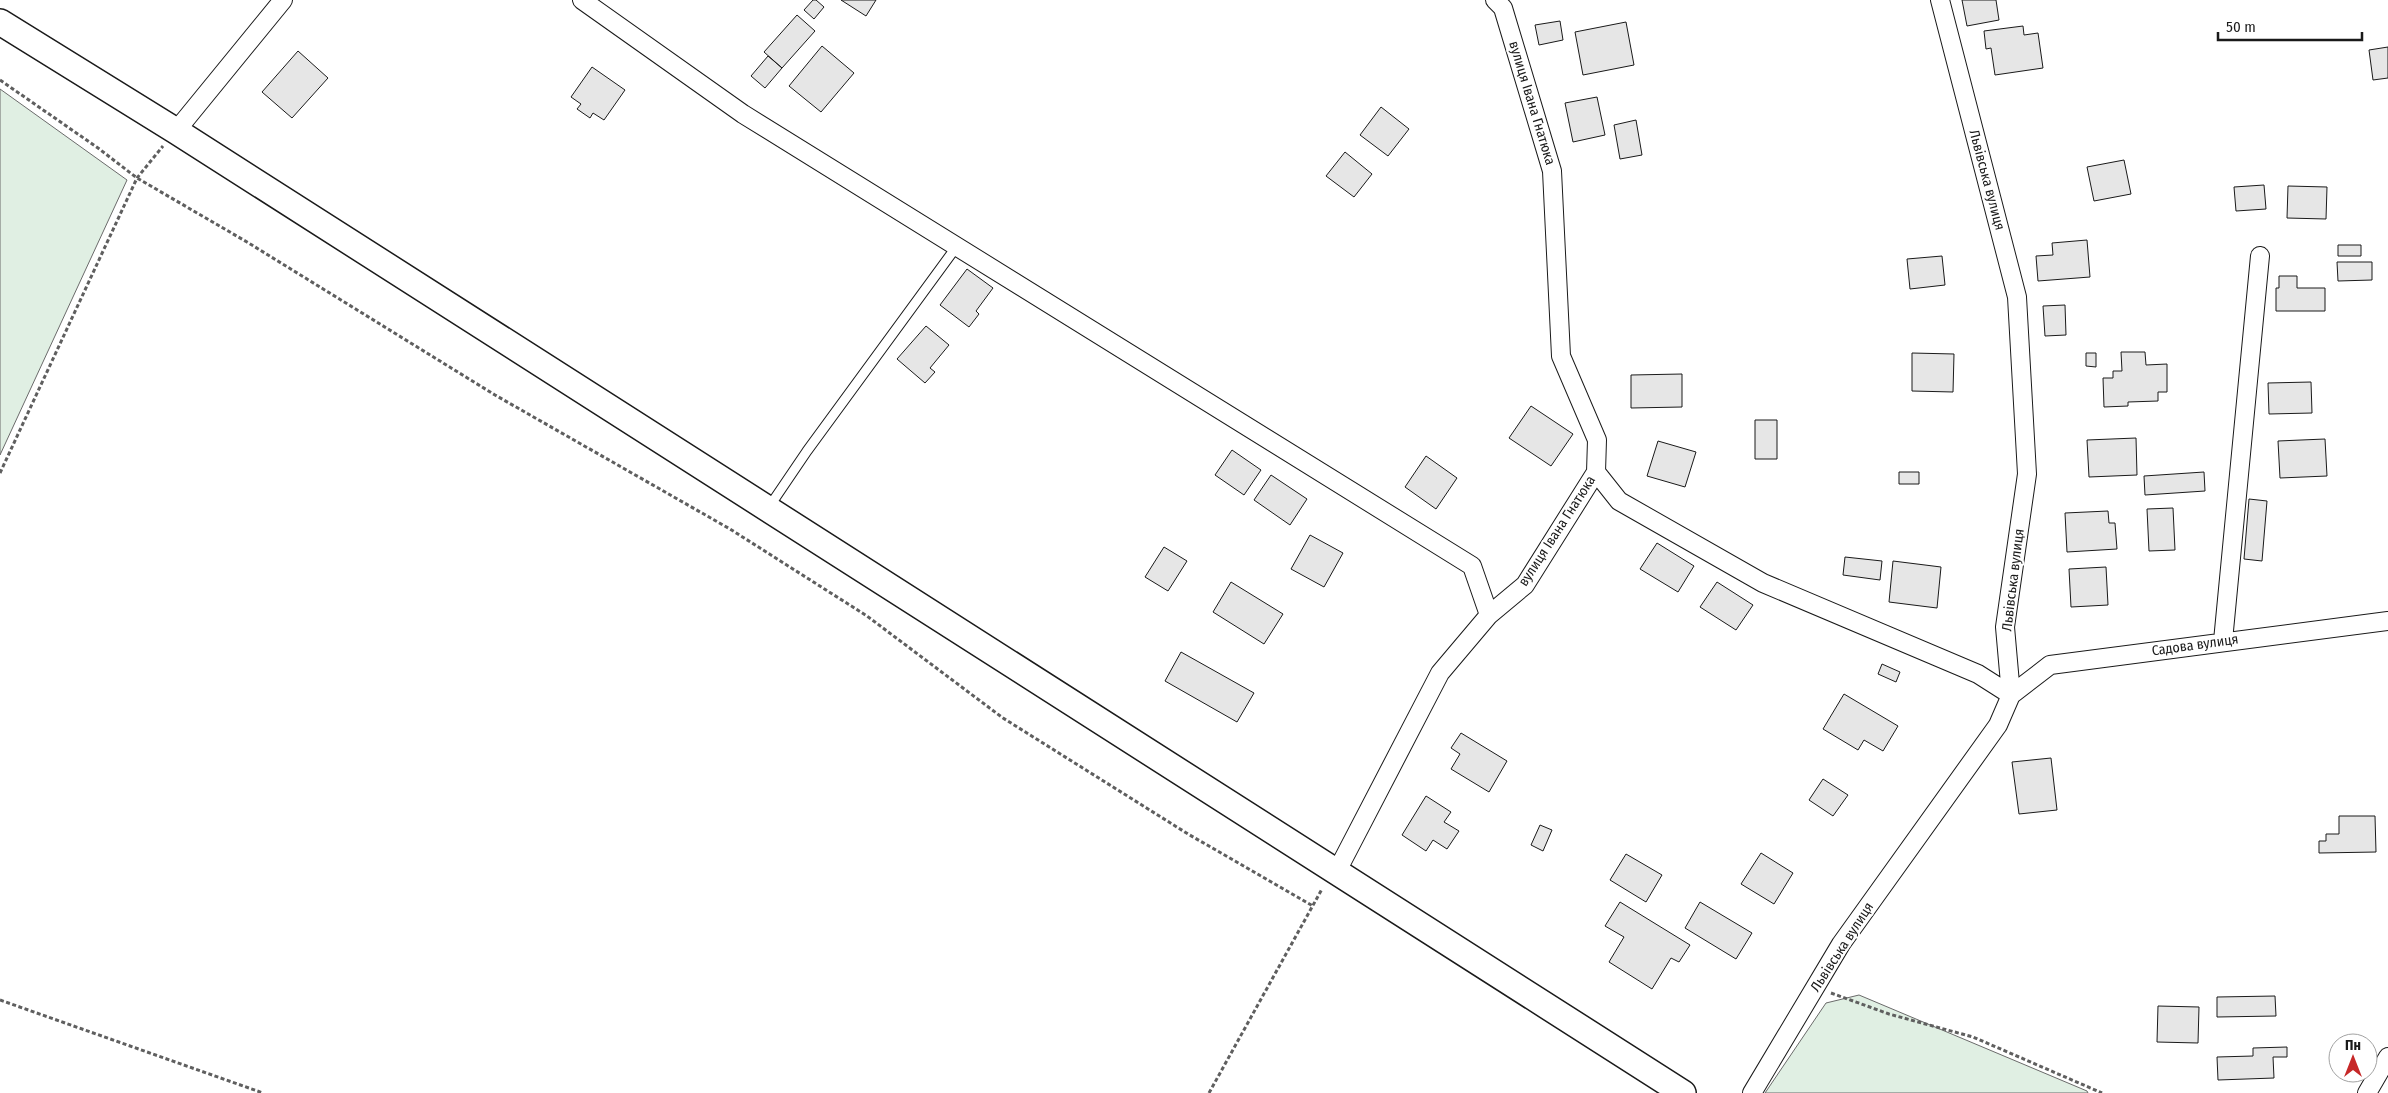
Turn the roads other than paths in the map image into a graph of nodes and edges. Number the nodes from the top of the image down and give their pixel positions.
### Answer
1 (283, 0) edge
2 (582, 0) edge
3 (1495, 0) edge
4 (1940, 0) edge
5 (0, 22) edge
6 (176, 131) junction
7 (957, 246) junction
8 (2260, 256) dead end
9 (1596, 472) junction
10 (767, 509) junction
11 (1489, 616) junction
12 (2388, 621) edge
13 (2223, 641) junction
14 (2012, 695) junction
15 (1336, 873) junction
16 (2388, 1057) edge
17 (1683, 1093) edge
18 (1752, 1093) edge
19 (2367, 1093) edge

1 - 6 street
2 - 7 street
3 - 9 street, вулиця Івана Гнатюка
4 - 14 street, Львівська вулиця
5 - 6 street
6 - 10 street
7 - 10 lane
7 - 11 street
8 - 13 street
9 - 11 street, вулиця Івана Гнатюка
9 - 14 street
10 - 15 street
11 - 15 street, вулиця Івана Гнатюка
12 - 13 street, Садова вулиця
13 - 14 street, Садова вулиця
14 - 18 street, Львівська вулиця
15 - 17 street
16 - 19 street

